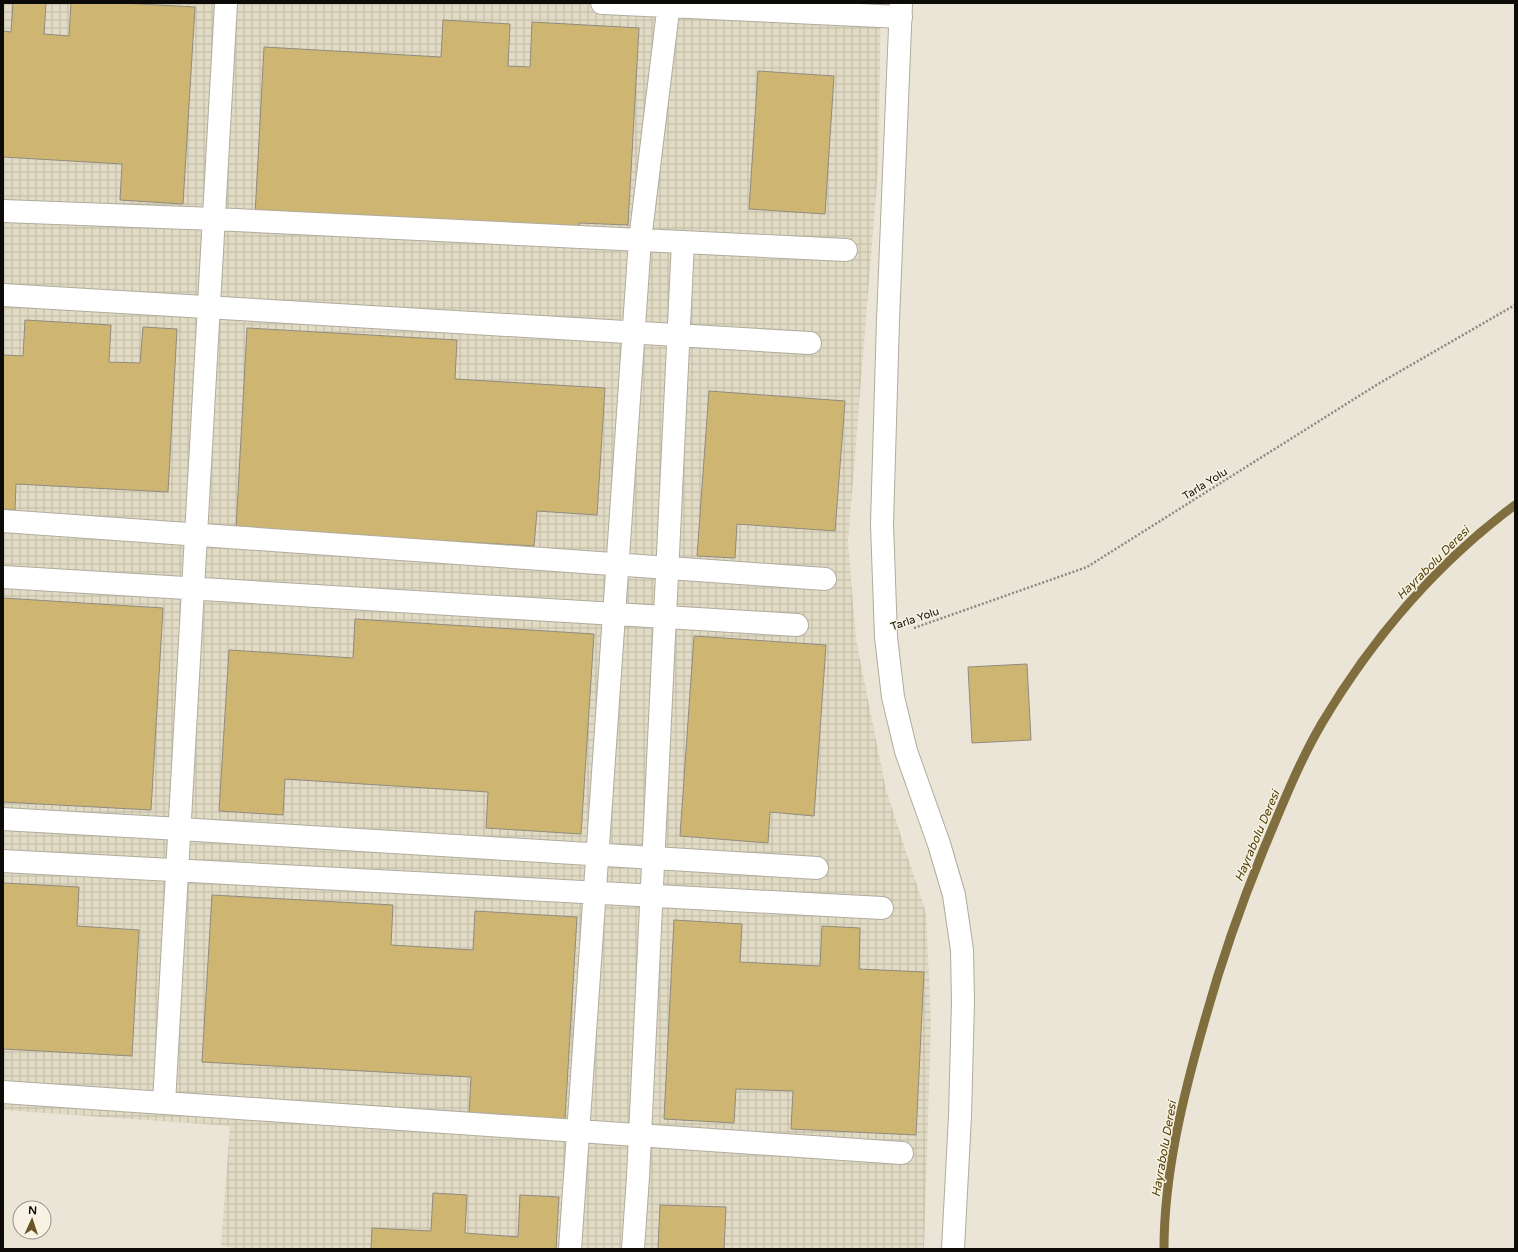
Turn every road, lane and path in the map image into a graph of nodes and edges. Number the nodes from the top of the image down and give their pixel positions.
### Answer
1 (226, 3) edge
2 (602, 3) edge
3 (669, 5) edge
4 (901, 10) edge
5 (3, 211) edge
6 (214, 219) junction
7 (640, 240) junction
8 (683, 242) junction
9 (846, 250) dead end
10 (3, 295) edge
11 (1515, 305) edge
12 (209, 307) junction
13 (633, 333) junction
14 (679, 336) junction
15 (810, 343) dead end
16 (3, 521) edge
17 (196, 534) junction
18 (617, 564) junction
19 (668, 568) junction
20 (3, 577) edge
21 (825, 579) dead end
22 (194, 588) junction
23 (614, 614) junction
24 (665, 616) junction
25 (797, 625) dead end
26 (886, 637) junction
27 (3, 819) edge
28 (180, 829) junction
29 (597, 855) junction
30 (654, 858) junction
31 (3, 861) edge
32 (817, 868) dead end
33 (177, 870) junction
34 (594, 893) junction
35 (652, 896) junction
36 (882, 908) dead end
37 (3, 1092) edge
38 (164, 1103) junction
39 (578, 1131) junction
40 (640, 1135) junction
41 (902, 1153) dead end
42 (570, 1249) edge
43 (633, 1249) edge
44 (953, 1249) edge

1 - 6 street
2 - 3 street
3 - 4 street
3 - 7 street
4 - 26 street
5 - 6 street
6 - 7 street
6 - 12 street
7 - 8 street
7 - 13 street
8 - 9 street
8 - 14 street
10 - 12 street
11 - 26 path, Tarla Yolu
12 - 13 street
12 - 17 street
13 - 14 street
13 - 18 street
14 - 15 street
14 - 19 street
16 - 17 street
17 - 18 street
17 - 22 street
18 - 19 street
18 - 23 street
19 - 21 street
19 - 24 street
20 - 22 street
22 - 23 street
22 - 28 street
23 - 24 street
23 - 29 street
24 - 25 street
24 - 30 street
26 - 44 street
27 - 28 street
28 - 29 street
28 - 33 street
29 - 30 street
29 - 34 street
30 - 32 street
30 - 35 street
31 - 33 street
33 - 34 street
33 - 38 street
34 - 35 street
34 - 39 street
35 - 36 street
35 - 40 street
37 - 38 street
38 - 39 street
39 - 40 street
39 - 42 street
40 - 41 street
40 - 43 street

